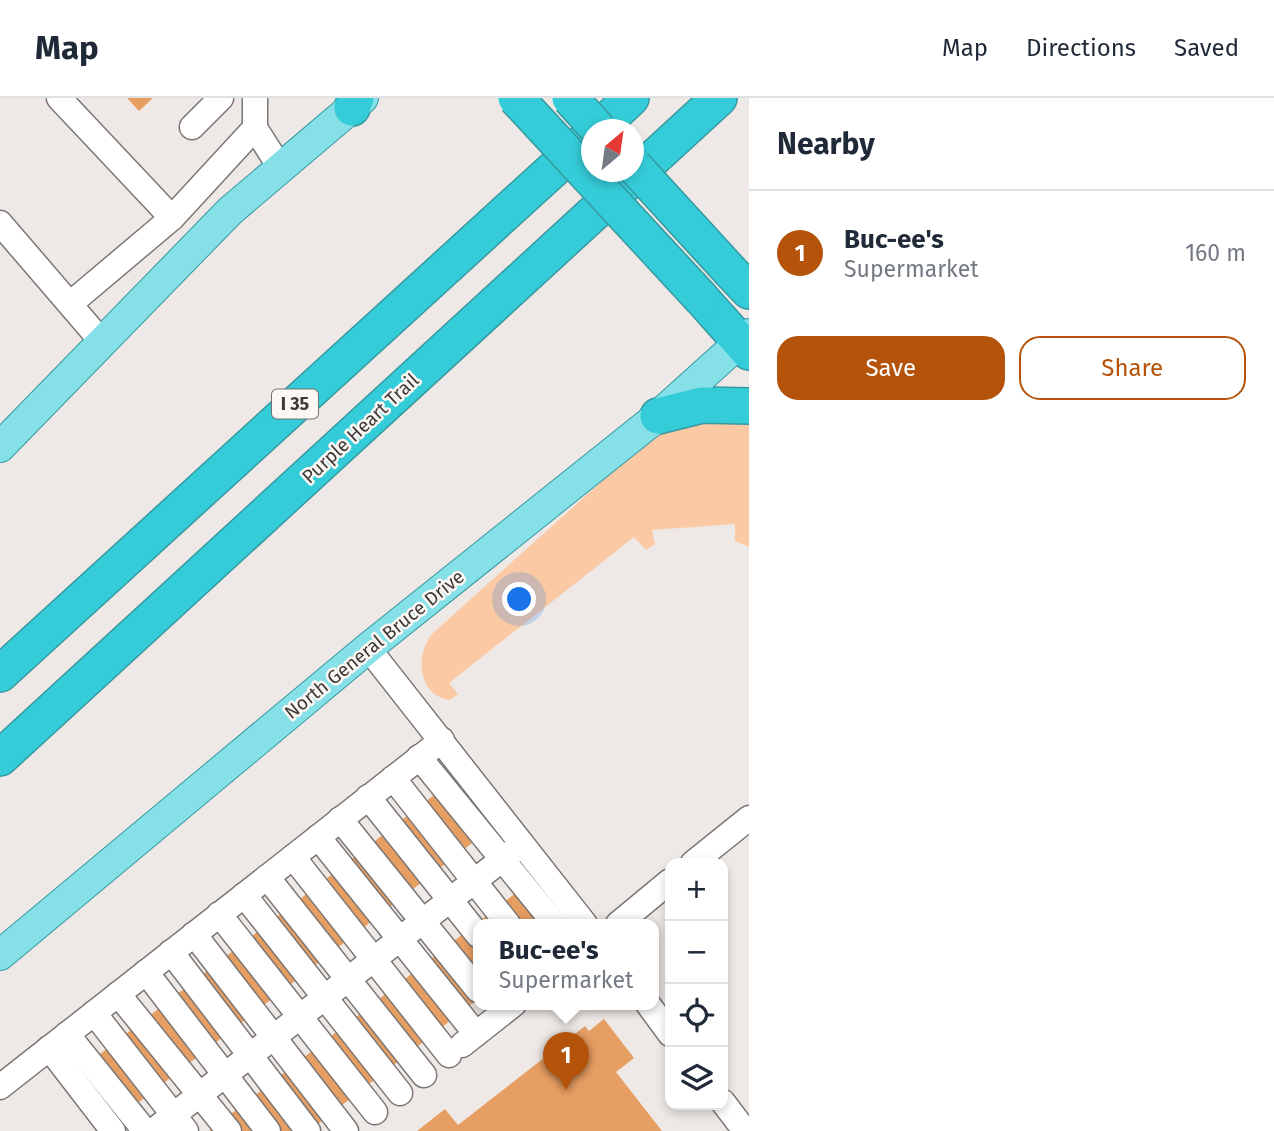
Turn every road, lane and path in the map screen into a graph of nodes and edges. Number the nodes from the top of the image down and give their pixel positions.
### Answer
1 (59, 98) edge
2 (221, 98) edge
3 (255, 98) edge
4 (516, 98) edge
5 (570, 98) edge
6 (631, 98) edge
7 (719, 98) edge
8 (357, 101) edge
9 (588, 119) edge
10 (609, 119) edge
11 (192, 127) dead end
12 (255, 128) junction
13 (581, 144) edge
14 (281, 169) junction
15 (644, 177) edge
16 (172, 218) junction
17 (0, 223) edge
18 (740, 282) edge
19 (70, 304) junction
20 (103, 343) junction
21 (746, 343) edge
22 (749, 406) edge
23 (658, 416) junction
24 (0, 447) edge
25 (368, 648) junction
26 (0, 674) edge
27 (442, 740) junction
28 (419, 757) junction
29 (0, 758) edge
30 (393, 778) junction
31 (368, 797) junction
32 (749, 818) edge
33 (340, 819) junction
34 (318, 837) junction
35 (522, 844) junction
36 (293, 856) junction
37 (699, 858) edge
38 (502, 860) junction
39 (267, 877) junction
40 (474, 881) junction
41 (665, 885) edge
42 (244, 895) junction
43 (450, 900) junction
44 (219, 915) junction
45 (504, 919) edge
46 (551, 919) edge
47 (581, 919) edge
48 (624, 919) edge
49 (423, 922) junction
50 (473, 929) edge
51 (194, 934) junction
52 (400, 939) junction
53 (171, 952) junction
54 (0, 955) edge
55 (374, 960) junction
56 (146, 972) junction
57 (348, 979) junction
58 (473, 984) edge
59 (118, 994) junction
60 (325, 998) junction
61 (499, 1010) edge
62 (652, 1010) edge
63 (94, 1013) junction
64 (300, 1017) junction
65 (665, 1027) edge
66 (476, 1034) junction
67 (274, 1037) junction
68 (58, 1041) junction
69 (449, 1055) junction
70 (250, 1056) junction
71 (225, 1075) junction
72 (424, 1075) junction
73 (0, 1087) edge
74 (400, 1093) junction
75 (200, 1095) junction
76 (728, 1109) edge
77 (375, 1112) junction
78 (180, 1123) edge
79 (113, 1131) edge
80 (145, 1131) edge
81 (153, 1131) edge
82 (229, 1131) edge
83 (268, 1131) edge
84 (308, 1131) edge
85 (348, 1131) edge
86 (745, 1131) edge

1 - 16 lane
2 - 11 lane
3 - 12 lane
4 - 21 highway, bridge
5 - 9 highway, bridge
6 - 10 highway
7 - 29 highway, Purple Heart Trail
8 - 14 main road
12 - 14 lane
12 - 16 lane
13 - 26 highway, I 35
14 - 20 main road
15 - 18 highway, bridge
16 - 19 lane
17 - 19 lane
19 - 20 lane
20 - 24 main road
21 - 23 main road, North General Bruce Drive
22 - 23 highway
23 - 25 main road, North General Bruce Drive
25 - 27 lane
25 - 54 main road, North General Bruce Drive
27 - 28 lane
27 - 35 lane
28 - 30 lane
28 - 38 lane
30 - 31 lane
30 - 40 lane
31 - 33 lane
31 - 43 lane
32 - 37 lane
33 - 34 lane
33 - 49 lane
34 - 36 lane
34 - 52 lane
35 - 38 lane
35 - 47 lane
36 - 39 lane
36 - 55 lane
38 - 40 lane
38 - 46 lane
39 - 42 lane
39 - 57 lane
40 - 43 lane
40 - 45 lane
41 - 48 lane
42 - 44 lane
42 - 60 lane
43 - 49 lane
43 - 50 lane
44 - 51 lane
44 - 64 lane
49 - 52 lane
49 - 58 lane
51 - 53 lane
51 - 67 lane
52 - 55 lane
52 - 66 lane
53 - 56 lane
53 - 70 lane
55 - 57 lane
55 - 69 lane
56 - 59 lane
56 - 71 lane
57 - 60 lane
57 - 72 lane
59 - 63 lane
59 - 75 lane
60 - 64 lane
60 - 74 lane
61 - 66 lane
62 - 65 lane
63 - 68 lane
63 - 78 lane
64 - 67 lane
64 - 77 lane
66 - 69 lane
67 - 70 lane
67 - 85 lane
68 - 73 lane
68 - 79 lane
68 - 80 lane
69 - 72 lane
70 - 71 lane
70 - 84 lane
71 - 75 lane
71 - 83 lane
72 - 74 lane
74 - 77 lane
75 - 78 lane
75 - 82 lane
76 - 86 lane
77 - 85 lane
78 - 81 lane

